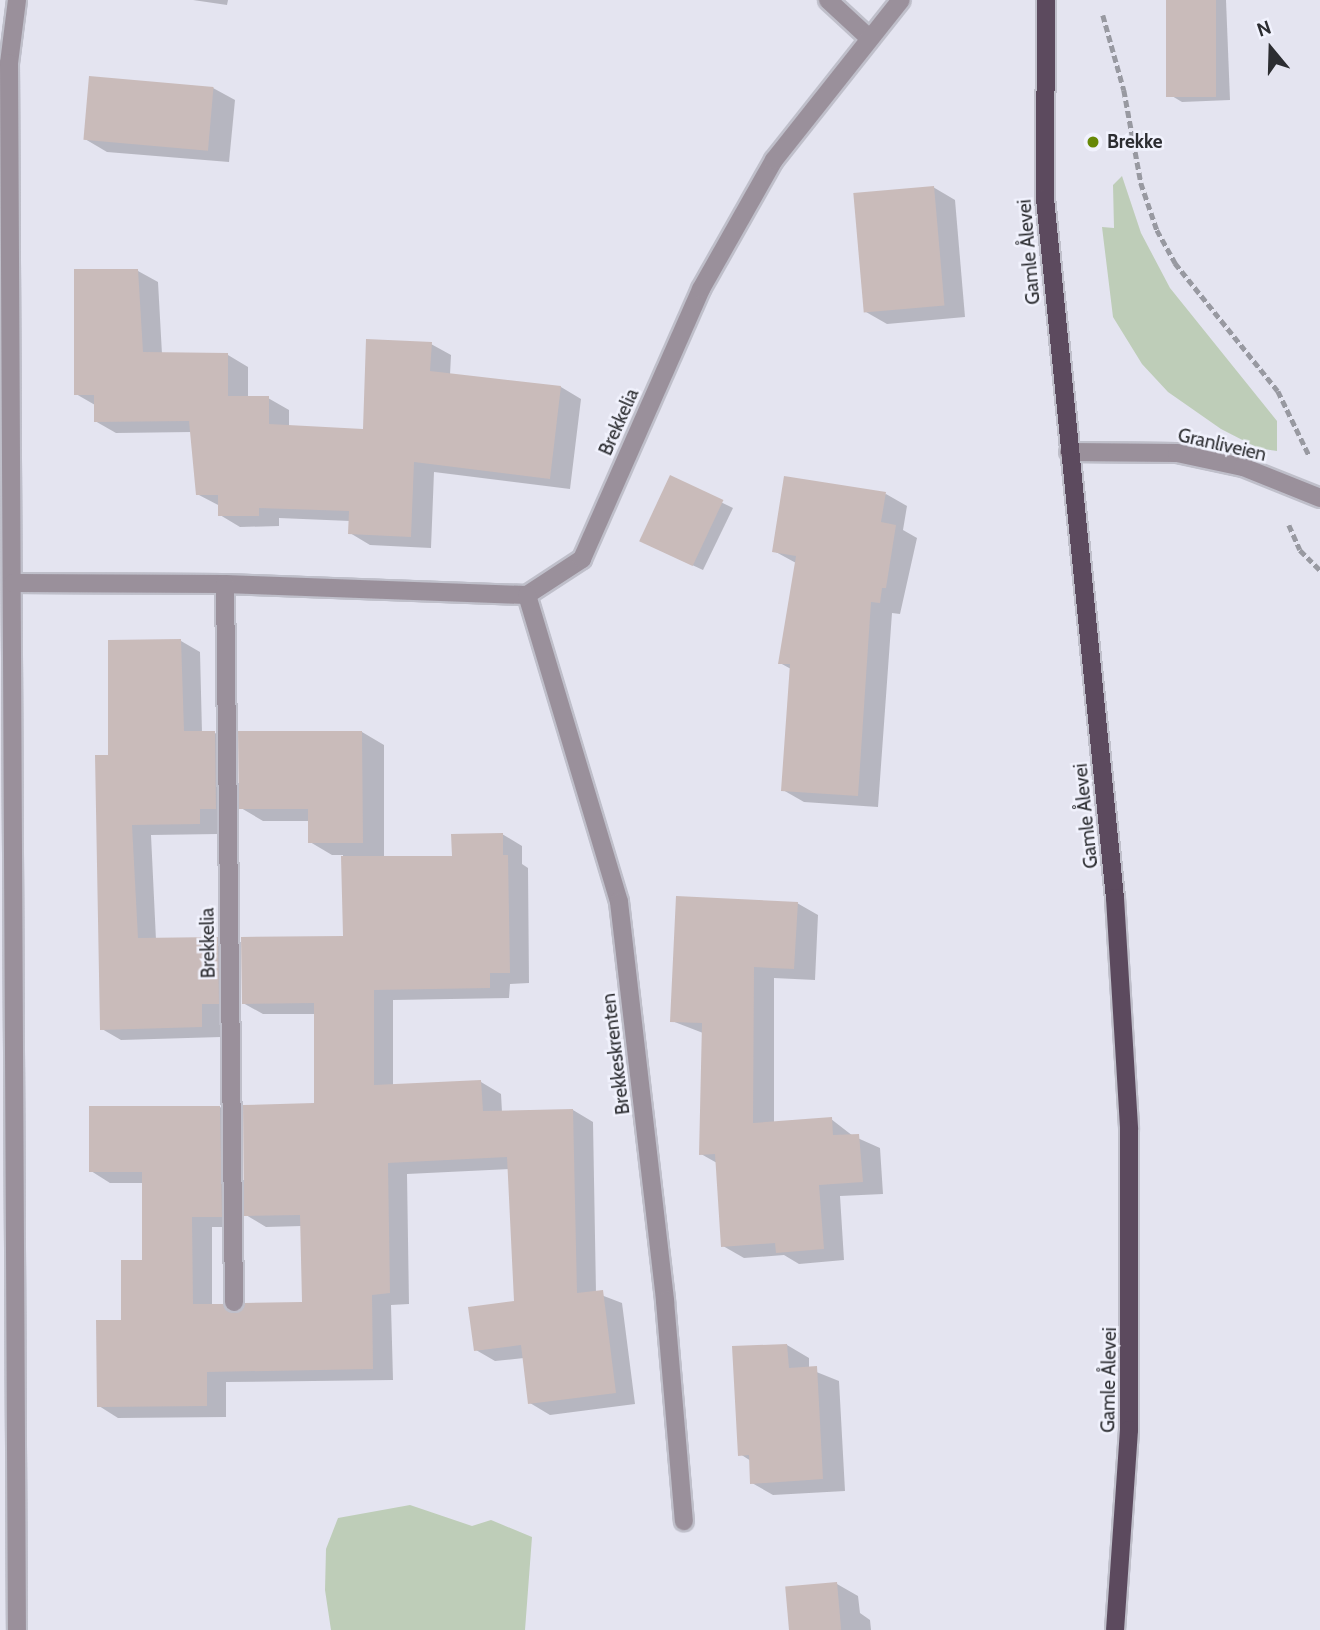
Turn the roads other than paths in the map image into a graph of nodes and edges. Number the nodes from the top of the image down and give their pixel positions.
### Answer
1 (17, 0) edge
2 (828, 0) edge
3 (901, 0) edge
4 (1046, 0) edge
5 (869, 38) junction
6 (1069, 452) junction
7 (1320, 498) edge
8 (13, 583) junction
9 (225, 584) junction
10 (527, 595) junction
11 (5, 784) edge
12 (234, 1302) dead end
13 (684, 1521) dead end
14 (7, 1564) edge
15 (17, 1630) edge
16 (1115, 1630) edge

1 - 8 street
2 - 5 street
3 - 5 street, Brekkelia
4 - 6 main road, Gamle Ålevei
5 - 10 street, Brekkelia
6 - 7 street, Granliveien
6 - 16 main road, Gamle Ålevei
8 - 9 street
8 - 11 street
9 - 10 street
9 - 12 street, Brekkelia
10 - 13 street, Brekkeskrenten
11 - 14 street
14 - 15 street

